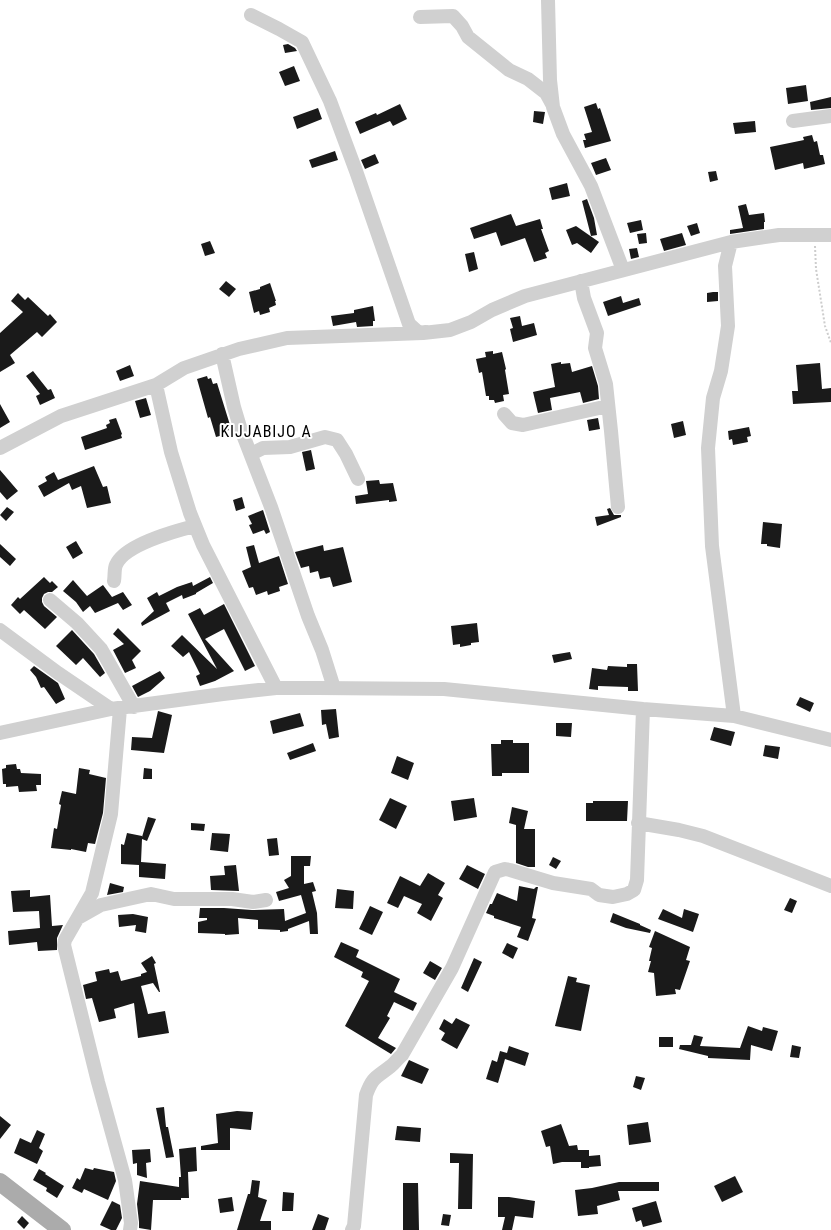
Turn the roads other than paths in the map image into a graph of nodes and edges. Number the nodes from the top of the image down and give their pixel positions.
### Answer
1 (548, 0) edge
2 (251, 15) dead end
3 (420, 17) dead end
4 (553, 107) junction
5 (831, 116) edge
6 (793, 122) dead end
7 (831, 235) edge
8 (731, 242) junction
9 (623, 270) junction
10 (581, 281) junction
11 (450, 330) junction
12 (222, 354) junction
13 (156, 385) junction
14 (608, 406) junction
15 (504, 414) dead end
16 (0, 448) edge
17 (251, 454) junction
18 (358, 479) dead end
19 (618, 507) dead end
20 (195, 526) junction
21 (114, 581) dead end
22 (50, 600) dead end
23 (0, 630) edge
24 (276, 688) junction
25 (334, 688) junction
26 (134, 707) junction
27 (115, 709) junction
28 (643, 709) junction
29 (734, 716) junction
30 (0, 733) edge
31 (831, 740) edge
32 (638, 823) junction
33 (831, 886) edge
34 (266, 900) dead end
35 (78, 918) junction
36 (0, 1182) edge
37 (62, 1230) edge
38 (130, 1230) edge
39 (352, 1230) edge

1 - 4 street
2 - 11 street
3 - 4 street
4 - 9 street
5 - 6 street
7 - 8 street
8 - 9 street
8 - 29 street
9 - 10 street
10 - 11 street
10 - 14 street
11 - 12 street
12 - 13 street
12 - 17 street
13 - 16 street
13 - 20 street
14 - 15 street
14 - 19 street
17 - 18 street
17 - 25 street
20 - 21 street
20 - 24 street
22 - 26 street
23 - 27 street
24 - 25 street
24 - 26 street
25 - 28 street
26 - 27 street
27 - 30 street
27 - 35 street
28 - 29 street
28 - 32 street
29 - 31 street
32 - 33 street
32 - 39 street
34 - 35 street
35 - 38 street
36 - 37 main road

